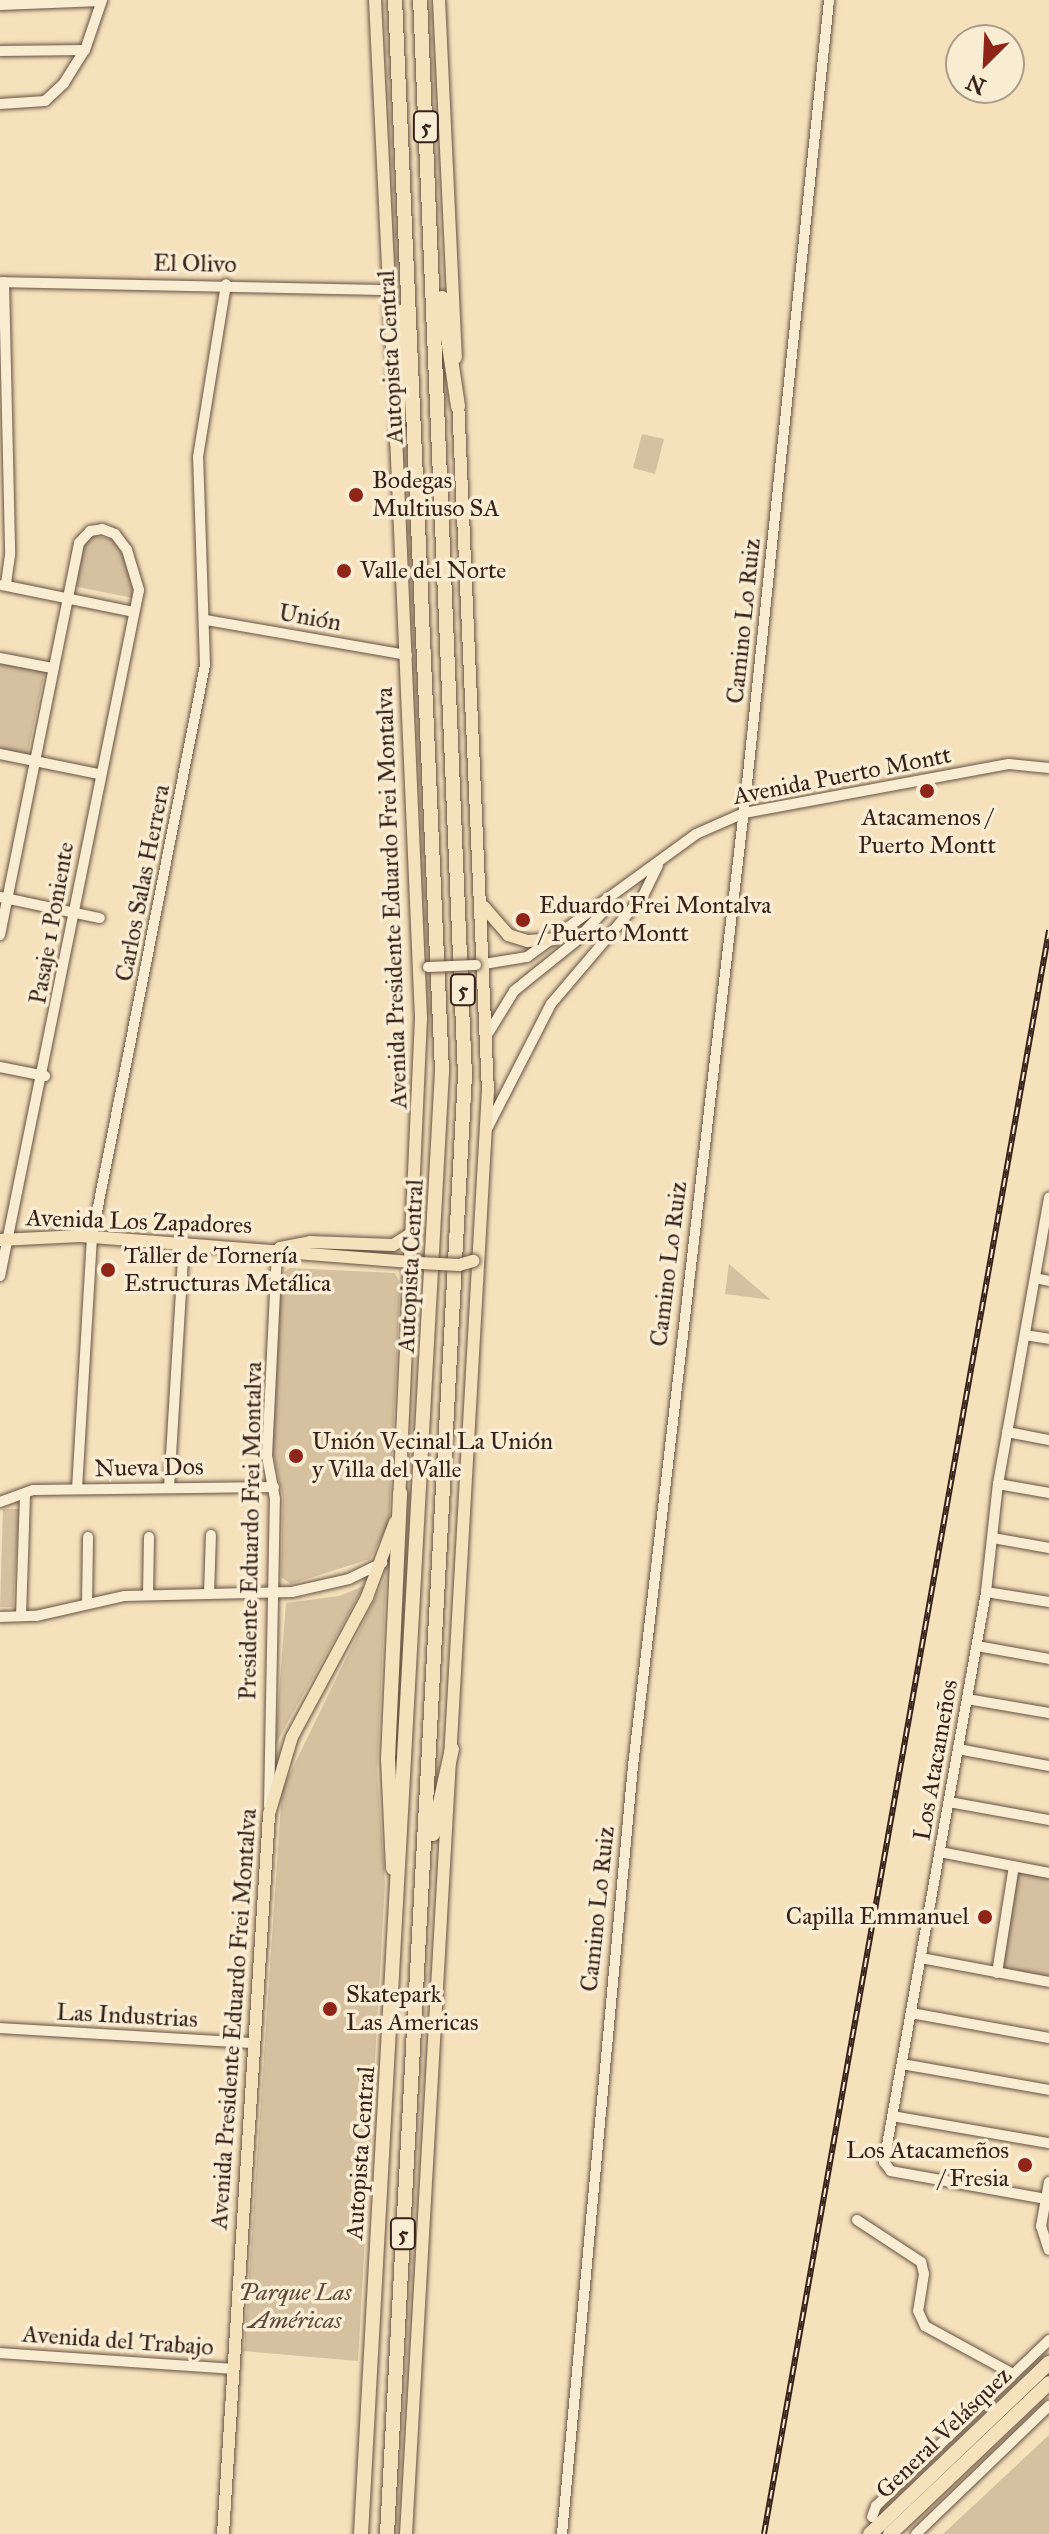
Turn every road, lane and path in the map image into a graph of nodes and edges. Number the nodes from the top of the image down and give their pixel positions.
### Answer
1 (102, 0) edge
2 (375, 0) edge
3 (395, 0) edge
4 (420, 0) edge
5 (439, 0) edge
6 (829, 0) edge
7 (7, 3) edge
8 (85, 50) junction
9 (0, 51) edge
10 (0, 104) edge
11 (407, 239) junction
12 (431, 242) junction
13 (2, 282) edge
14 (226, 284) junction
15 (389, 290) junction
16 (458, 407) junction
17 (397, 443) junction
18 (4, 466) edge
19 (3, 585) edge
20 (65, 598) junction
21 (133, 612) junction
22 (206, 620) junction
23 (407, 655) junction
24 (0, 658) edge
25 (52, 668) junction
26 (0, 754) edge
27 (34, 761) junction
28 (1049, 768) edge
29 (98, 774) junction
30 (744, 813) junction
31 (658, 863) junction
32 (618, 895) junction
33 (4, 898) edge
34 (483, 905) junction
35 (76, 913) junction
36 (100, 918) dead end
37 (0, 935) edge
38 (554, 939) junction
39 (481, 964) junction
40 (424, 968) junction
41 (489, 1032) junction
42 (0, 1067) edge
43 (45, 1076) junction
44 (487, 1129) junction
45 (1049, 1198) edge
46 (1046, 1227) edge
47 (414, 1232) junction
48 (92, 1237) junction
49 (4, 1240) edge
50 (184, 1242) junction
51 (277, 1249) junction
52 (477, 1256) junction
53 (416, 1263) junction
54 (0, 1276) edge
55 (1035, 1278) junction
56 (1049, 1281) edge
57 (1025, 1335) junction
58 (1049, 1339) edge
59 (1007, 1432) junction
60 (1049, 1440) edge
61 (998, 1484) junction
62 (274, 1487) junction
63 (169, 1488) junction
64 (77, 1489) junction
65 (400, 1493) junction
66 (1049, 1493) edge
67 (25, 1494) junction
68 (0, 1502) edge
69 (211, 1535) dead end
70 (88, 1537) dead end
71 (149, 1537) dead end
72 (993, 1538) junction
73 (1049, 1548) edge
74 (383, 1562) junction
75 (986, 1592) junction
76 (273, 1593) junction
77 (209, 1594) junction
78 (148, 1595) junction
79 (1049, 1602) edge
80 (87, 1604) junction
81 (21, 1616) junction
82 (0, 1617) edge
83 (977, 1646) junction
84 (1049, 1659) edge
85 (967, 1699) junction
86 (1049, 1713) edge
87 (452, 1749) junction
88 (958, 1749) junction
89 (1049, 1766) edge
90 (949, 1802) junction
91 (269, 1814) junction
92 (1049, 1820) edge
93 (940, 1852) junction
94 (1014, 1866) junction
95 (1049, 1873) edge
96 (423, 1889) junction
97 (397, 1922) junction
98 (921, 1958) junction
99 (997, 1973) junction
100 (1049, 1982) edge
101 (911, 2013) junction
102 (0, 2028) edge
103 (1049, 2038) edge
104 (251, 2043) junction
105 (902, 2064) junction
106 (1049, 2090) edge
107 (892, 2116) junction
108 (1049, 2143) edge
109 (1049, 2182) edge
110 (1046, 2199) junction
111 (857, 2220) dead end
112 (1048, 2248) edge
113 (1049, 2340) edge
114 (0, 2353) edge
115 (1049, 2363) edge
116 (233, 2369) junction
117 (1013, 2374) junction
118 (1049, 2383) edge
119 (1049, 2406) edge
120 (872, 2517) dead end
121 (223, 2534) edge
122 (361, 2534) edge
123 (387, 2534) edge
124 (406, 2534) edge
125 (562, 2534) edge
126 (870, 2534) edge
127 (890, 2534) edge
128 (916, 2534) edge

1 - 7 street
1 - 8 street
2 - 15 main road, Avenida Presidente Eduardo Frei Montalva
3 - 11 highway, Autopista Central / 5
4 - 12 highway, Autopista Central / 5
5 - 16 main road
6 - 30 street, Camino Lo Ruiz
8 - 9 street
8 - 10 street
11 - 17 highway
11 - 97 highway, Autopista Central / 5
12 - 16 highway
12 - 96 highway, Autopista Central / 5
13 - 14 street, El Olivo
13 - 18 street
14 - 15 street, El Olivo
14 - 22 street, Carlos Salas Herrera
15 - 17 main road, Avenida Presidente Eduardo Frei Montalva
16 - 34 main road
17 - 23 main road, Avenida Presidente Eduardo Frei Montalva
18 - 19 street
19 - 20 street
20 - 21 street
20 - 21 street, Pasaje 1 Poniente
20 - 25 street
21 - 29 street, Pasaje 1 Poniente
22 - 23 street, Unión
22 - 48 street, Carlos Salas Herrera
23 - 40 main road, Avenida Presidente Eduardo Frei Montalva
24 - 25 street
25 - 27 street
26 - 27 street
27 - 29 street
27 - 33 street
28 - 30 street, Avenida Puerto Montt
29 - 35 street, Pasaje 1 Poniente
30 - 31 street, Avenida Puerto Montt
30 - 125 street, Camino Lo Ruiz
31 - 32 street, Avenida Puerto Montt
31 - 44 street
32 - 38 street, Avenida Puerto Montt
32 - 41 street, Avenida Puerto Montt
33 - 35 street
33 - 37 street
34 - 38 main road
34 - 39 main road
35 - 36 street
35 - 43 street, Pasaje 1 Poniente
38 - 39 street, Avenida Puerto Montt
39 - 40 street, Avenida Puerto Montt, bridge
39 - 41 main road
40 - 47 main road, Avenida Presidente Eduardo Frei Montalva
41 - 44 main road
42 - 43 street
43 - 49 street, Pasaje 1 Poniente
44 - 52 main road
45 - 46 street, Los Atacameños
46 - 55 street, Los Atacameños
47 - 51 main road, Avenida Los Zapadores
47 - 53 main road, Avenida Presidente Eduardo Frei Montalva
48 - 49 main road, Avenida Los Zapadores
48 - 50 main road, Avenida Los Zapadores
48 - 64 street, Carlos Salas Herrera
49 - 54 street, Pasaje 1 Poniente
50 - 51 main road, Avenida Los Zapadores
50 - 63 street
51 - 53 main road, Avenida Los Zapadores
51 - 62 street, Presidente Eduardo Frei Montalva
52 - 53 main road, Avenida Los Zapadores, bridge
52 - 87 main road
53 - 65 main road, Avenida Presidente Eduardo Frei Montalva
55 - 56 street
55 - 57 street, Los Atacameños
57 - 58 street
57 - 59 street, Los Atacameños
59 - 60 street
59 - 61 street, Los Atacameños
61 - 66 street
61 - 72 street, Los Atacameños
62 - 63 street, Nueva Dos
62 - 76 street, Presidente Eduardo Frei Montalva
63 - 64 street, Nueva Dos
64 - 67 street, Nueva Dos
65 - 74 main road, Avenida Presidente Eduardo Frei Montalva
65 - 97 highway
67 - 68 street, Nueva Dos
67 - 81 street
69 - 77 street
70 - 80 street
71 - 78 street
72 - 73 street
72 - 75 street, Los Atacameños
74 - 76 street
74 - 91 main road, Avenida Presidente Eduardo Frei Montalva
75 - 79 street
75 - 83 street, Los Atacameños
76 - 77 street
76 - 91 street, Presidente Eduardo Frei Montalva
77 - 78 street
78 - 80 street
80 - 81 street
81 - 82 street
83 - 84 street
83 - 85 street, Los Atacameños
85 - 86 street
85 - 88 street, Los Atacameños
87 - 96 highway
87 - 124 main road
88 - 89 street
88 - 90 street, Los Atacameños
90 - 92 street
90 - 93 street, Los Atacameños
91 - 104 main road, Avenida Presidente Eduardo Frei Montalva
93 - 94 street
93 - 98 street, Los Atacameños
94 - 95 street
94 - 99 street
96 - 123 highway, Autopista Central / 5
97 - 122 highway, Autopista Central / 5
98 - 99 street
98 - 101 street, Los Atacameños
99 - 100 street
101 - 103 street
101 - 105 street, Los Atacameños
102 - 104 street, Las Industrias
104 - 116 main road, Avenida Presidente Eduardo Frei Montalva
105 - 106 street
105 - 107 street, Los Atacameños
107 - 108 street
107 - 110 street, Los Atacameños
109 - 110 street
110 - 112 street
111 - 117 street
113 - 117 street
114 - 116 street, Avenida del Trabajo
115 - 126 highway, General Velásquez
116 - 121 main road, Avenida Presidente Eduardo Frei Montalva
117 - 120 street
118 - 127 highway, General Velásquez
119 - 128 street

